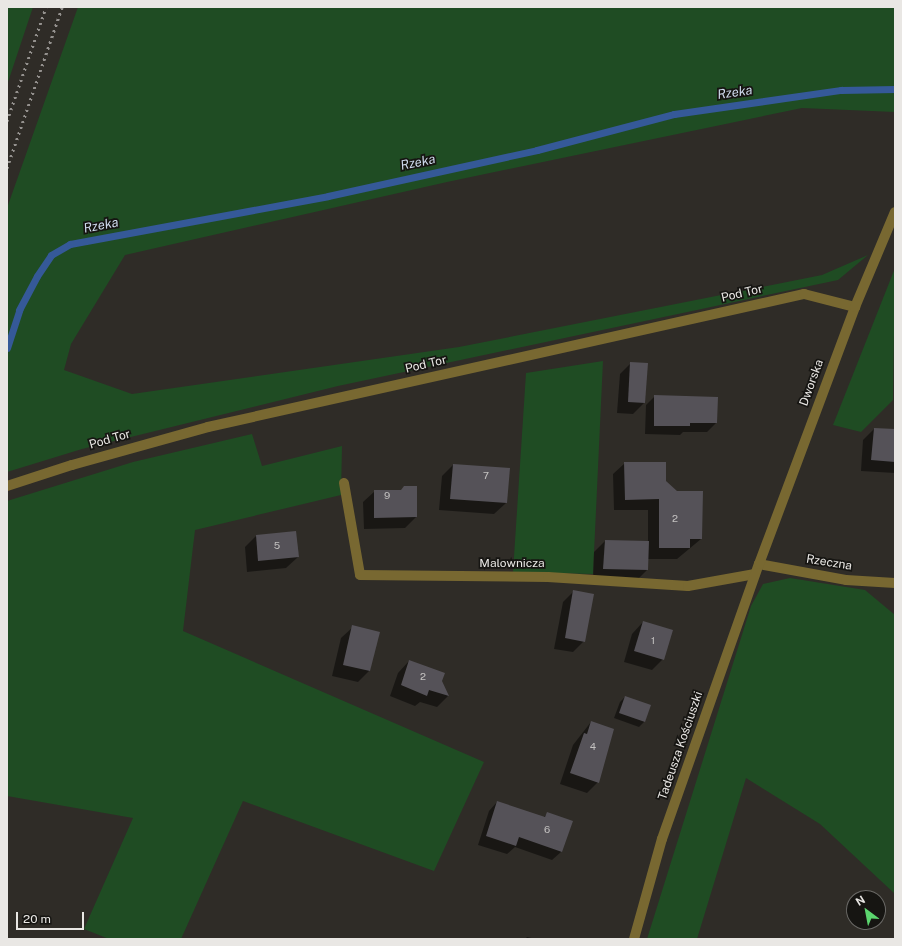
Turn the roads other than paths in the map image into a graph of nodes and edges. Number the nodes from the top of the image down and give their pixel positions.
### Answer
1 (895, 212) edge
2 (855, 307) junction
3 (344, 483) dead end
4 (7, 486) edge
5 (759, 564) junction
6 (755, 574) junction
7 (895, 583) edge
8 (634, 939) edge

1 - 2 street, Dworska
2 - 4 street, Pod Tor
2 - 5 street, Dworska
3 - 6 street, Malownicza
5 - 6 street, Tadeusza Kościuszki
5 - 7 street, Rzeczna
6 - 8 street, Tadeusza Kościuszki

